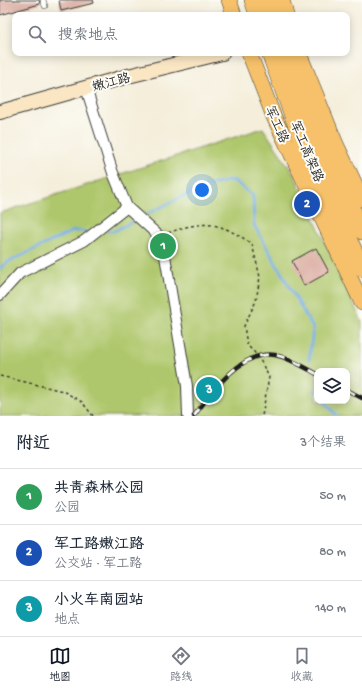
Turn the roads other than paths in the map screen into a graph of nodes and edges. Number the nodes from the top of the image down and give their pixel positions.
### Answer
1 (43, 0) edge
2 (229, 0) edge
3 (253, 0) edge
4 (268, 0) edge
5 (282, 0) edge
6 (44, 6) dead end
7 (233, 12) edge
8 (257, 12) edge
9 (271, 12) edge
10 (285, 12) edge
11 (210, 56) edge
12 (250, 56) edge
13 (271, 56) edge
14 (287, 56) edge
15 (300, 56) edge
16 (86, 88) junction
17 (0, 112) edge
18 (362, 200) edge
19 (127, 207) junction
20 (362, 231) edge
21 (362, 268) edge
22 (0, 295) edge
23 (362, 303) edge
24 (188, 416) edge

1 - 6 lane
2 - 7 main road
3 - 8 highway
4 - 9 highway
5 - 10 main road
11 - 16 street, 嫩江路
12 - 23 main road, 军工路
13 - 21 highway, 军工高架路
14 - 20 highway, 军工高架路
15 - 18 main road
16 - 17 street, 嫩江路
16 - 19 street
19 - 22 street
19 - 24 street

